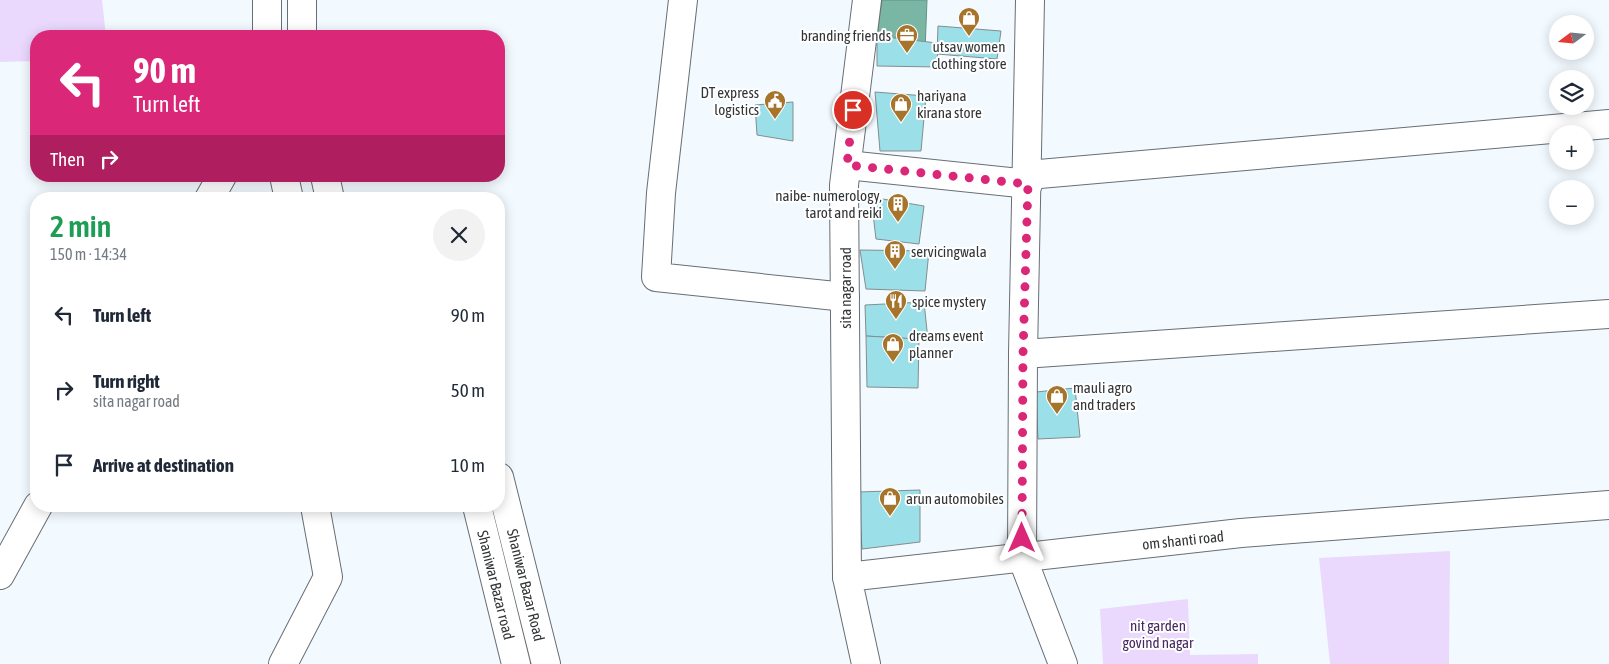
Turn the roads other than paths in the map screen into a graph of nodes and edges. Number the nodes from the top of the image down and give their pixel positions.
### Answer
1 (267, 0) edge
2 (302, 0) edge
3 (683, 0) edge
4 (866, 0) edge
5 (1030, 0) edge
6 (267, 30) edge
7 (302, 30) edge
8 (1609, 124) edge
9 (847, 165) junction
10 (1028, 180) junction
11 (845, 297) junction
12 (1609, 314) edge
13 (1023, 354) junction
14 (505, 501) edge
15 (1609, 505) edge
16 (35, 512) edge
17 (316, 512) edge
18 (478, 512) edge
19 (1022, 557) junction
20 (0, 575) edge
21 (847, 577) junction
22 (282, 664) edge
23 (516, 664) edge
24 (546, 664) edge
25 (866, 664) edge
26 (1063, 664) edge

1 - 6 street
2 - 7 street
3 - 11 street
4 - 9 street, sita nagar road
5 - 10 street
8 - 10 street
9 - 10 street
9 - 11 street, sita nagar road
10 - 13 street
11 - 21 street, sita nagar road
12 - 13 street
13 - 19 street
14 - 24 street, Shaniwar Bazar Road
15 - 19 street, om shanti road
16 - 20 street
17 - 22 street
18 - 23 street, Shaniwar Bazar road
19 - 21 street, om shanti road
19 - 26 street
21 - 25 street

